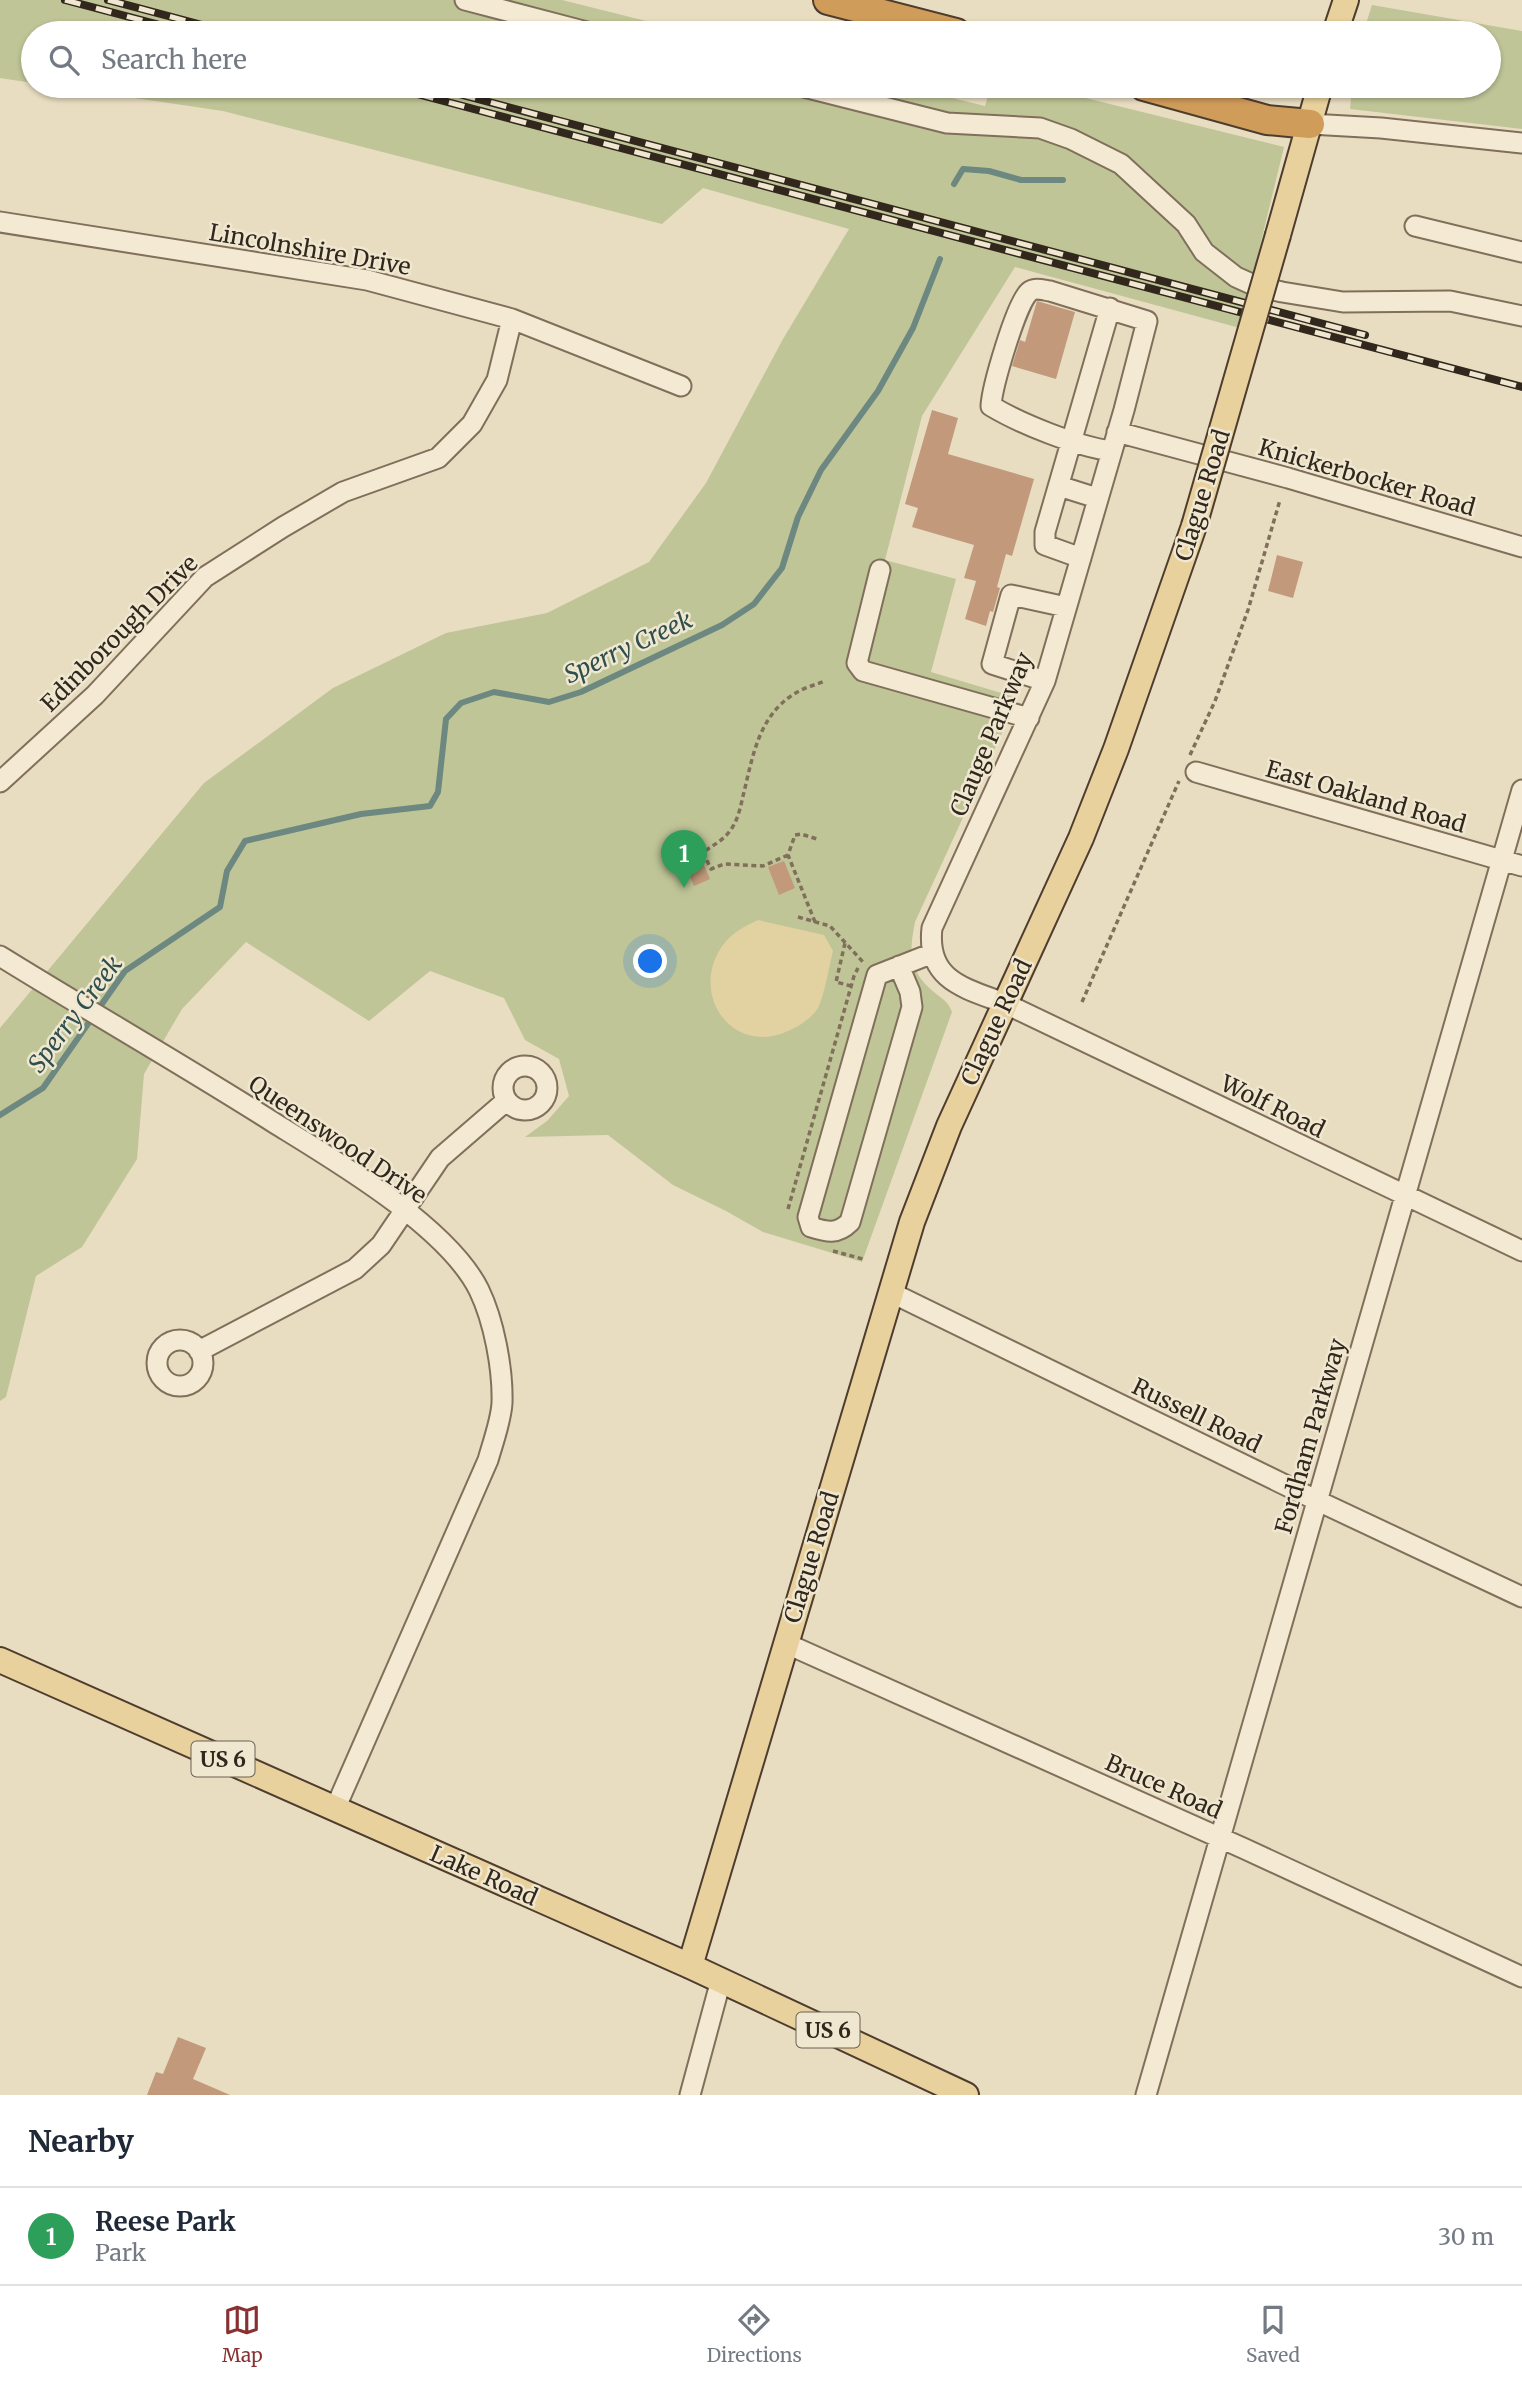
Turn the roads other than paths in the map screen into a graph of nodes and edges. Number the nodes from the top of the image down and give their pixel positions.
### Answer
1 (465, 0) edge
2 (828, 0) edge
3 (1346, 0) edge
4 (545, 21) edge
5 (909, 21) edge
6 (1339, 21) edge
7 (848, 98) edge
8 (1187, 98) edge
9 (1318, 98) edge
10 (1310, 124) junction
11 (1522, 143) edge
12 (0, 222) edge
13 (1415, 226) dead end
14 (1522, 252) edge
15 (1110, 308) junction
16 (1522, 316) edge
17 (512, 319) junction
18 (681, 386) dead end
19 (1072, 440) junction
20 (1114, 442) junction
21 (1059, 486) junction
22 (1097, 498) junction
23 (1522, 547) edge
24 (1081, 558) junction
25 (880, 570) dead end
26 (1066, 607) junction
27 (1045, 681) junction
28 (1029, 718) junction
29 (1196, 772) dead end
30 (0, 782) edge
31 (1522, 790) edge
32 (1503, 860) junction
33 (1522, 866) edge
34 (933, 953) junction
35 (0, 956) edge
36 (900, 966) junction
37 (1004, 1003) junction
38 (506, 1101) dead end
39 (1405, 1195) junction
40 (403, 1210) junction
41 (1522, 1251) edge
42 (890, 1292) junction
43 (199, 1351) dead end
44 (1318, 1501) junction
45 (1522, 1597) edge
46 (785, 1643) junction
47 (0, 1660) edge
48 (335, 1809) junction
49 (1219, 1838) junction
50 (690, 1965) junction
51 (1522, 1977) edge
52 (721, 1980) junction
53 (690, 2095) edge
54 (966, 2095) edge
55 (1146, 2095) edge

1 - 4 street
2 - 5 highway
3 - 6 main road
7 - 16 street
8 - 10 highway
9 - 10 main road, Clague Road
10 - 11 street
10 - 37 main road, Clague Road, bridge
12 - 17 street, Lincolnshire Drive
13 - 14 street
15 - 19 street
15 - 19 street, Knickerbocker Road
15 - 20 street, Clauge Parkway
17 - 18 street, Lincolnshire Drive
17 - 30 street, Edinborough Drive
19 - 20 street, Knickerbocker Road
19 - 21 street
20 - 22 street, Clauge Parkway
20 - 23 street, Knickerbocker Road
21 - 22 street
21 - 24 street
22 - 24 street, Clauge Parkway
24 - 26 street, Clauge Parkway
25 - 28 street
26 - 27 street, Clauge Parkway
26 - 27 street
27 - 28 street, Clauge Parkway
28 - 34 street, Clauge Parkway
29 - 32 street, East Oakland Road
31 - 32 street, Fordham Parkway
32 - 33 street, East Oakland Road
32 - 39 street, Fordham Parkway
34 - 36 street
34 - 37 street
35 - 40 street, Queenswood Drive
36 - 36 street
37 - 39 street, Wolf Road
37 - 42 main road, Clague Road
38 - 40 street
39 - 41 street, Wolf Road
39 - 44 street, Fordham Parkway
40 - 43 street
40 - 48 street, Queenswood Drive
42 - 44 street, Russell Road
42 - 46 main road, Clague Road
44 - 45 street, Russell Road
44 - 49 street, Fordham Parkway
46 - 49 street, Bruce Road
46 - 50 main road, Clague Road
47 - 48 main road, Lake Road / US 6
48 - 50 main road, Lake Road / US 6
49 - 51 street, Bruce Road
49 - 55 street, Fordham Parkway
50 - 52 main road, Lake Road / US 6
52 - 53 street
52 - 54 main road, Lake Road / US 6

